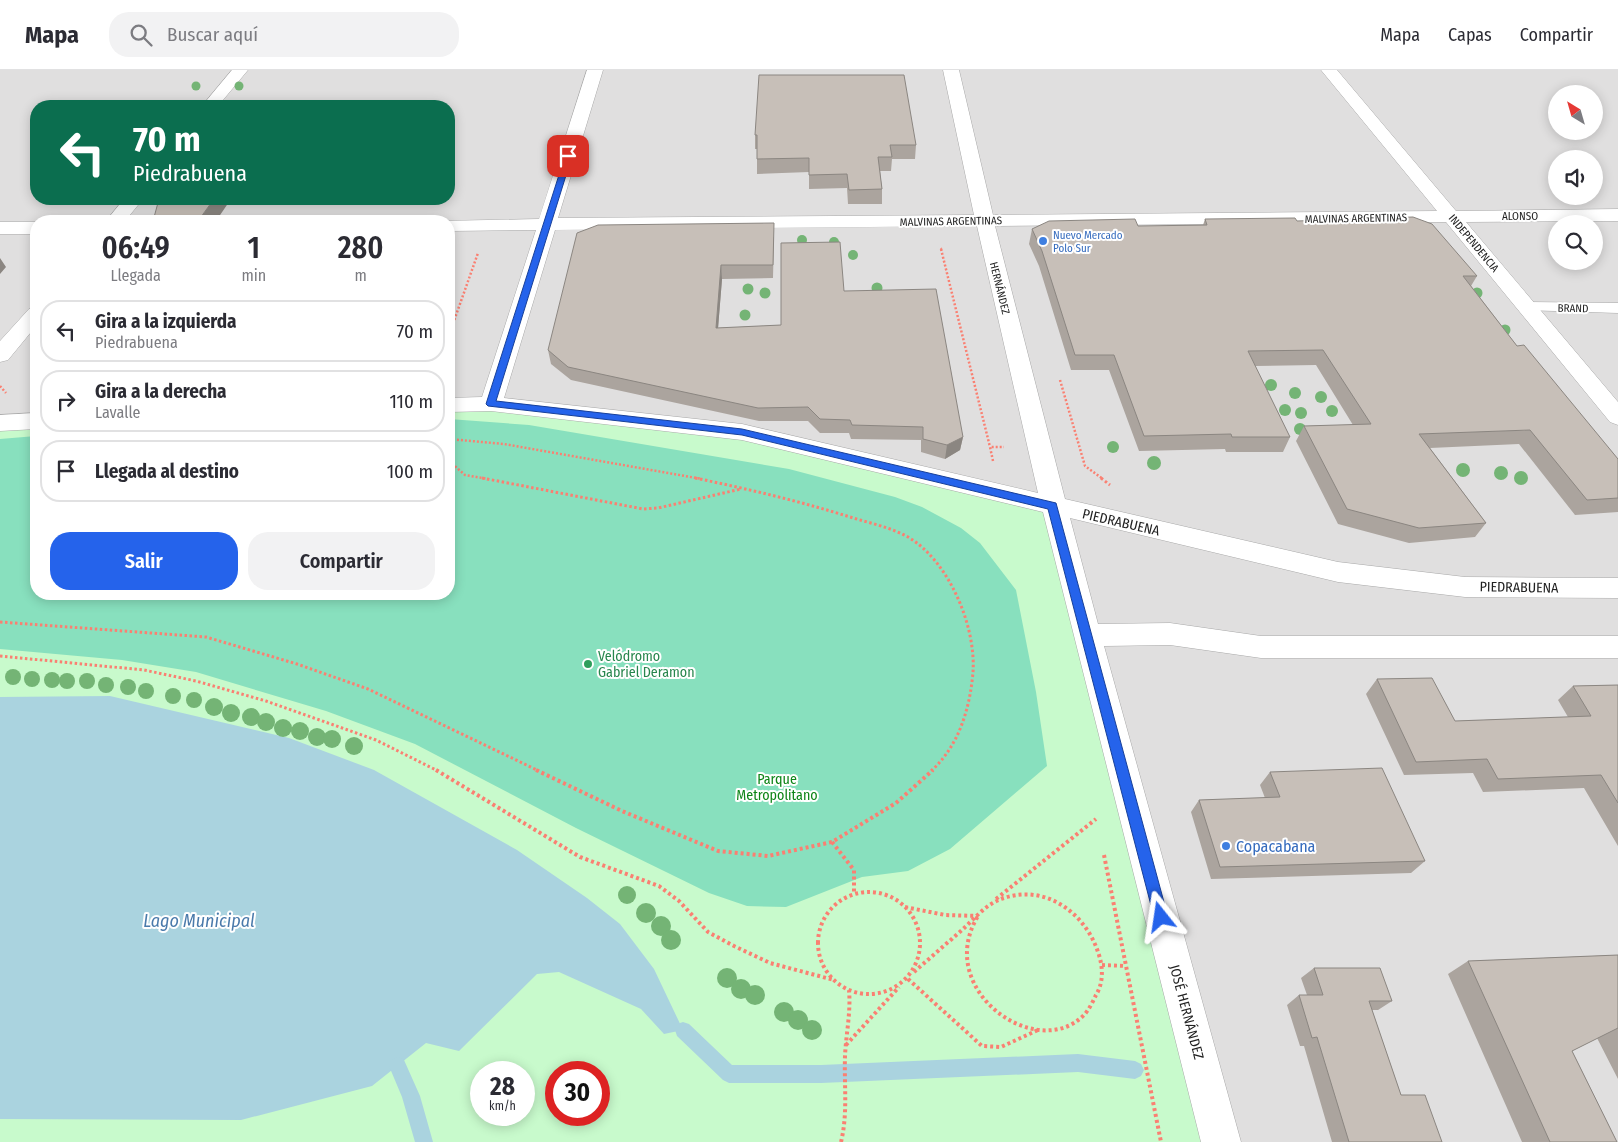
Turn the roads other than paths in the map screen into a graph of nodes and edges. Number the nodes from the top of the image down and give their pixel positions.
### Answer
1 (240, 70) edge
2 (595, 70) edge
3 (951, 70) edge
4 (1329, 70) edge
5 (215, 100) edge
6 (129, 205) edge
7 (120, 215) edge
8 (1618, 216) edge
9 (1453, 217) junction
10 (984, 221) junction
11 (455, 225) edge
12 (548, 225) junction
13 (0, 228) edge
14 (30, 228) edge
15 (1527, 307) junction
16 (1618, 308) edge
17 (30, 320) edge
18 (0, 355) edge
19 (491, 404) junction
20 (455, 405) edge
21 (1618, 417) edge
22 (30, 421) edge
23 (0, 423) edge
24 (1052, 506) junction
25 (1618, 588) edge
26 (1086, 635) junction
27 (1618, 648) edge
28 (1221, 1142) edge

1 - 5 street
2 - 12 street
3 - 10 street, HERNÁNDEZ
4 - 9 street, INDEPENDENCIA
6 - 7 street
8 - 9 street, ALONSO
9 - 10 street, MALVINAS ARGENTINAS
9 - 15 street, INDEPENDENCIA
10 - 12 street, MALVINAS ARGENTINAS
10 - 24 street, HERNÁNDEZ
11 - 12 street, MALVINAS ARGENTINAS
12 - 19 street
13 - 14 street
15 - 16 lane, BRAND
15 - 21 street, INDEPENDENCIA
17 - 18 street
19 - 20 street, PIEDRABUENA
19 - 24 street, PIEDRABUENA
22 - 23 street
24 - 25 street, PIEDRABUENA
24 - 26 street, JOSÉ HERNÁNDEZ
26 - 27 street
26 - 28 street, JOSÉ HERNÁNDEZ

